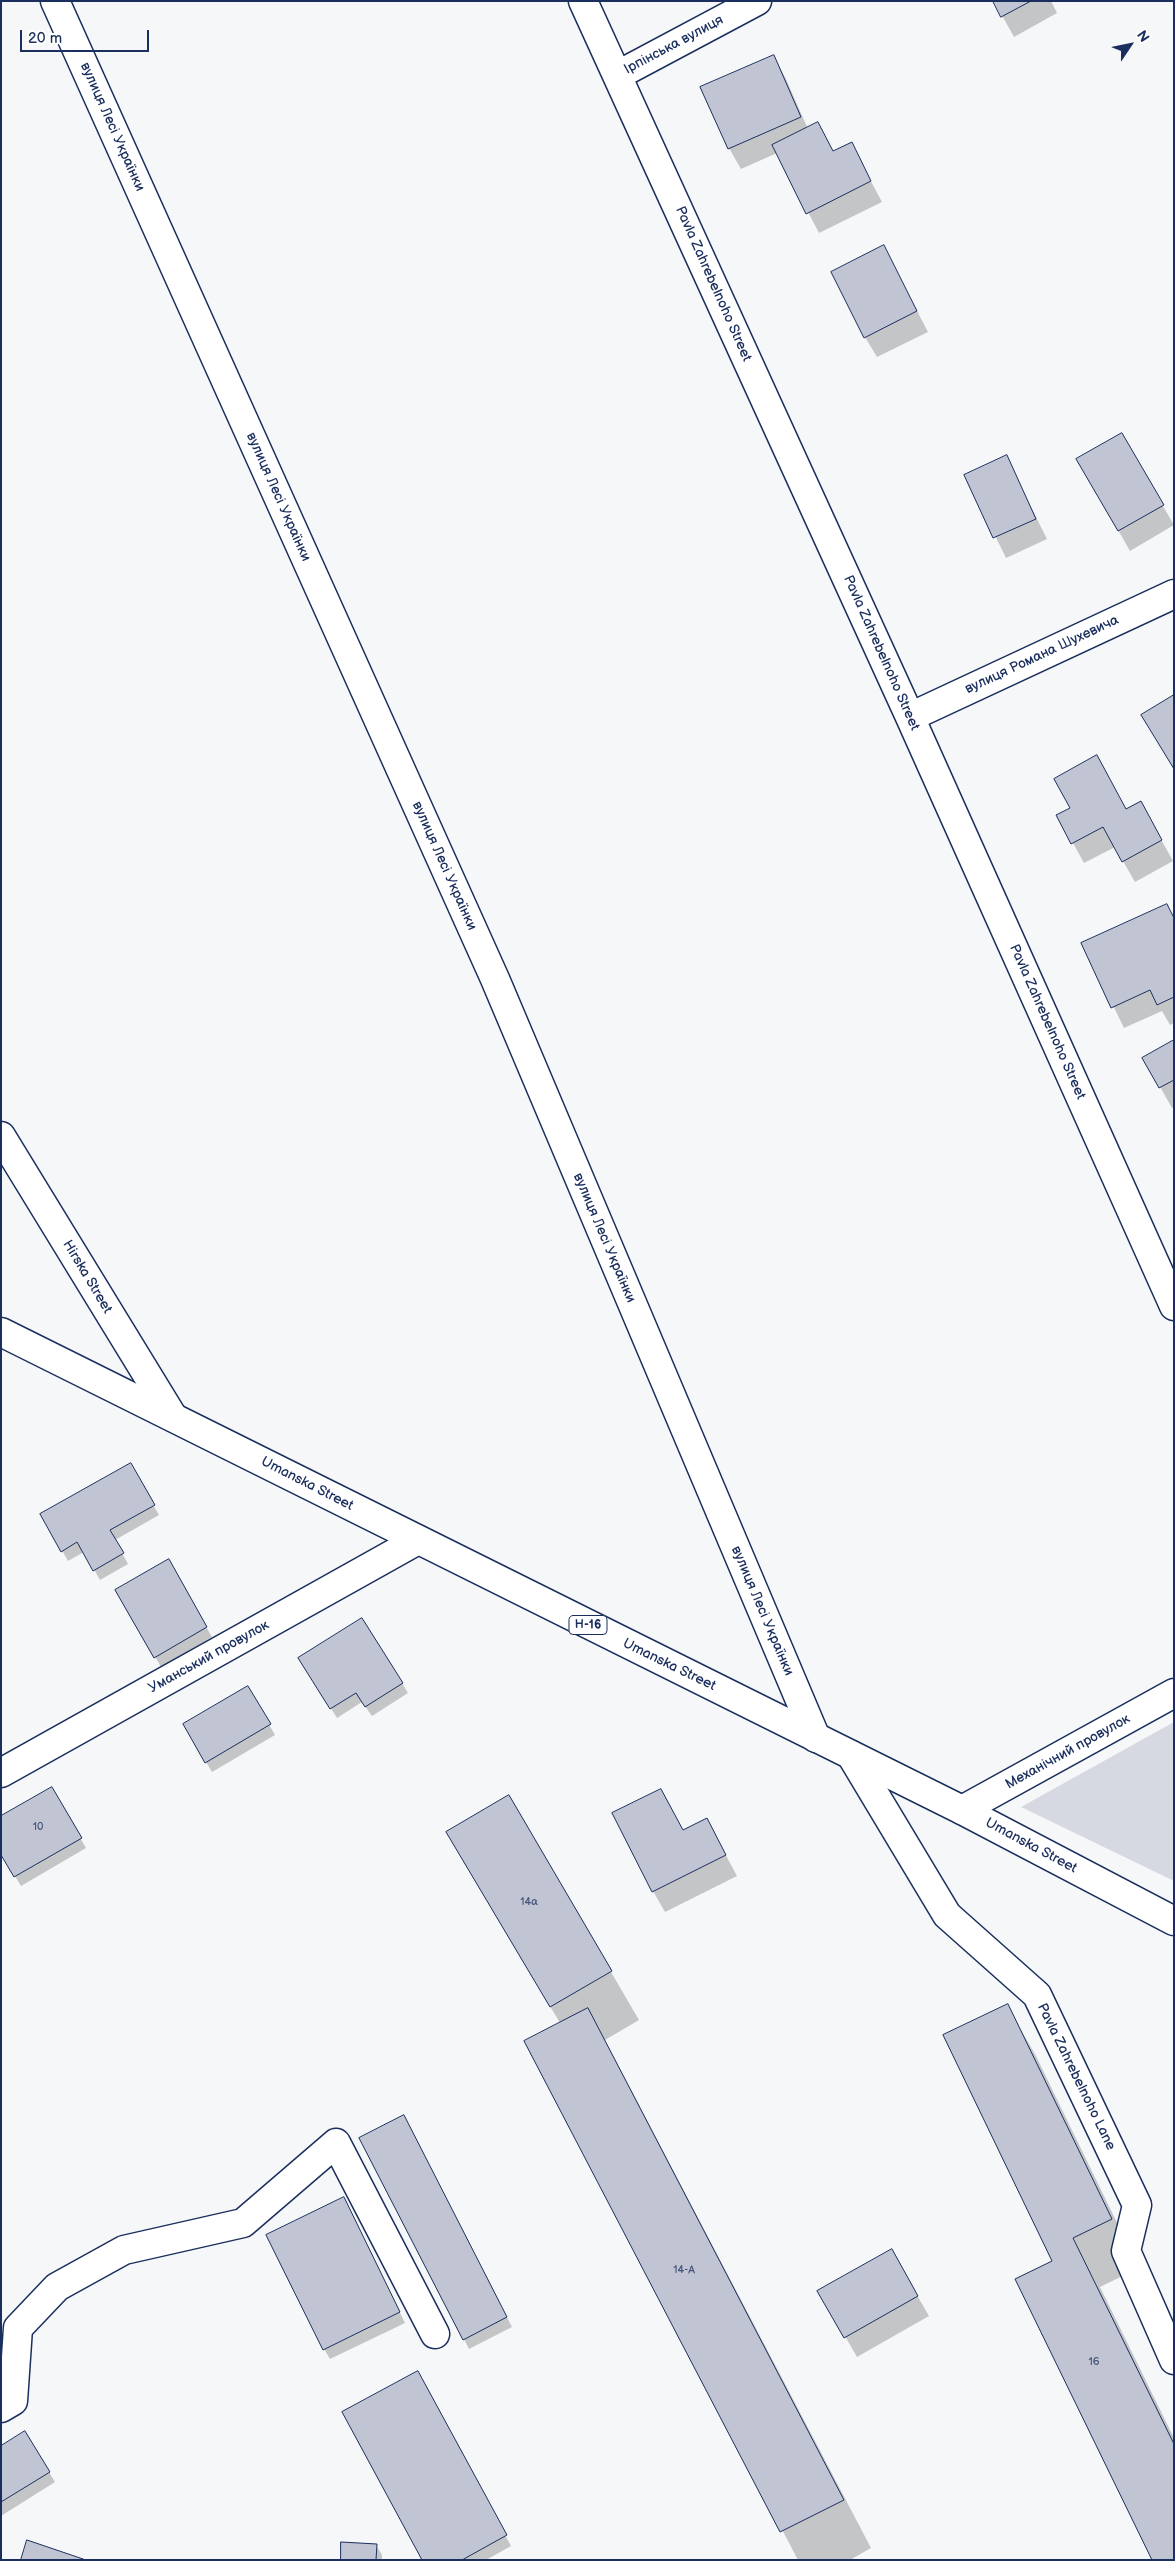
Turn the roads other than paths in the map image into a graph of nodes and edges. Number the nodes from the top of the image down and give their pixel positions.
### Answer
1 (55, 1) edge
2 (583, 1) edge
3 (757, 1) edge
4 (618, 75) junction
5 (1174, 594) edge
6 (910, 717) junction
7 (1, 1136) edge
8 (1174, 1306) edge
9 (1, 1332) edge
10 (173, 1417) junction
11 (418, 1540) junction
12 (1174, 1693) edge
13 (816, 1738) junction
14 (851, 1755) junction
15 (1, 1773) edge
16 (962, 1810) junction
17 (1174, 1921) edge
18 (10, 2324) edge
19 (435, 2334) dead end
20 (1174, 2360) edge
21 (1, 2408) edge

1 - 13 street, вулиця Лесі Українки
2 - 4 street, Pavla Zahrebelnoho Street
3 - 4 street, Ірпінська вулиця
4 - 6 street, Pavla Zahrebelnoho Street
5 - 6 street, вулиця Романа Шухевича
6 - 8 street, Pavla Zahrebelnoho Street
7 - 10 street, Hirska Street
9 - 10 street, Umanska Street / Н-16
10 - 11 street, Umanska Street / Н-16
11 - 13 street, Umanska Street / Н-16
11 - 15 street, Уманський провулок
12 - 16 street, Механічний провулок
13 - 14 street, Umanska Street / Н-16
14 - 16 street, Umanska Street / Н-16
14 - 20 street, Pavla Zahrebelnoho Lane
16 - 17 street, Umanska Street / Н-16
18 - 19 street
18 - 21 street

